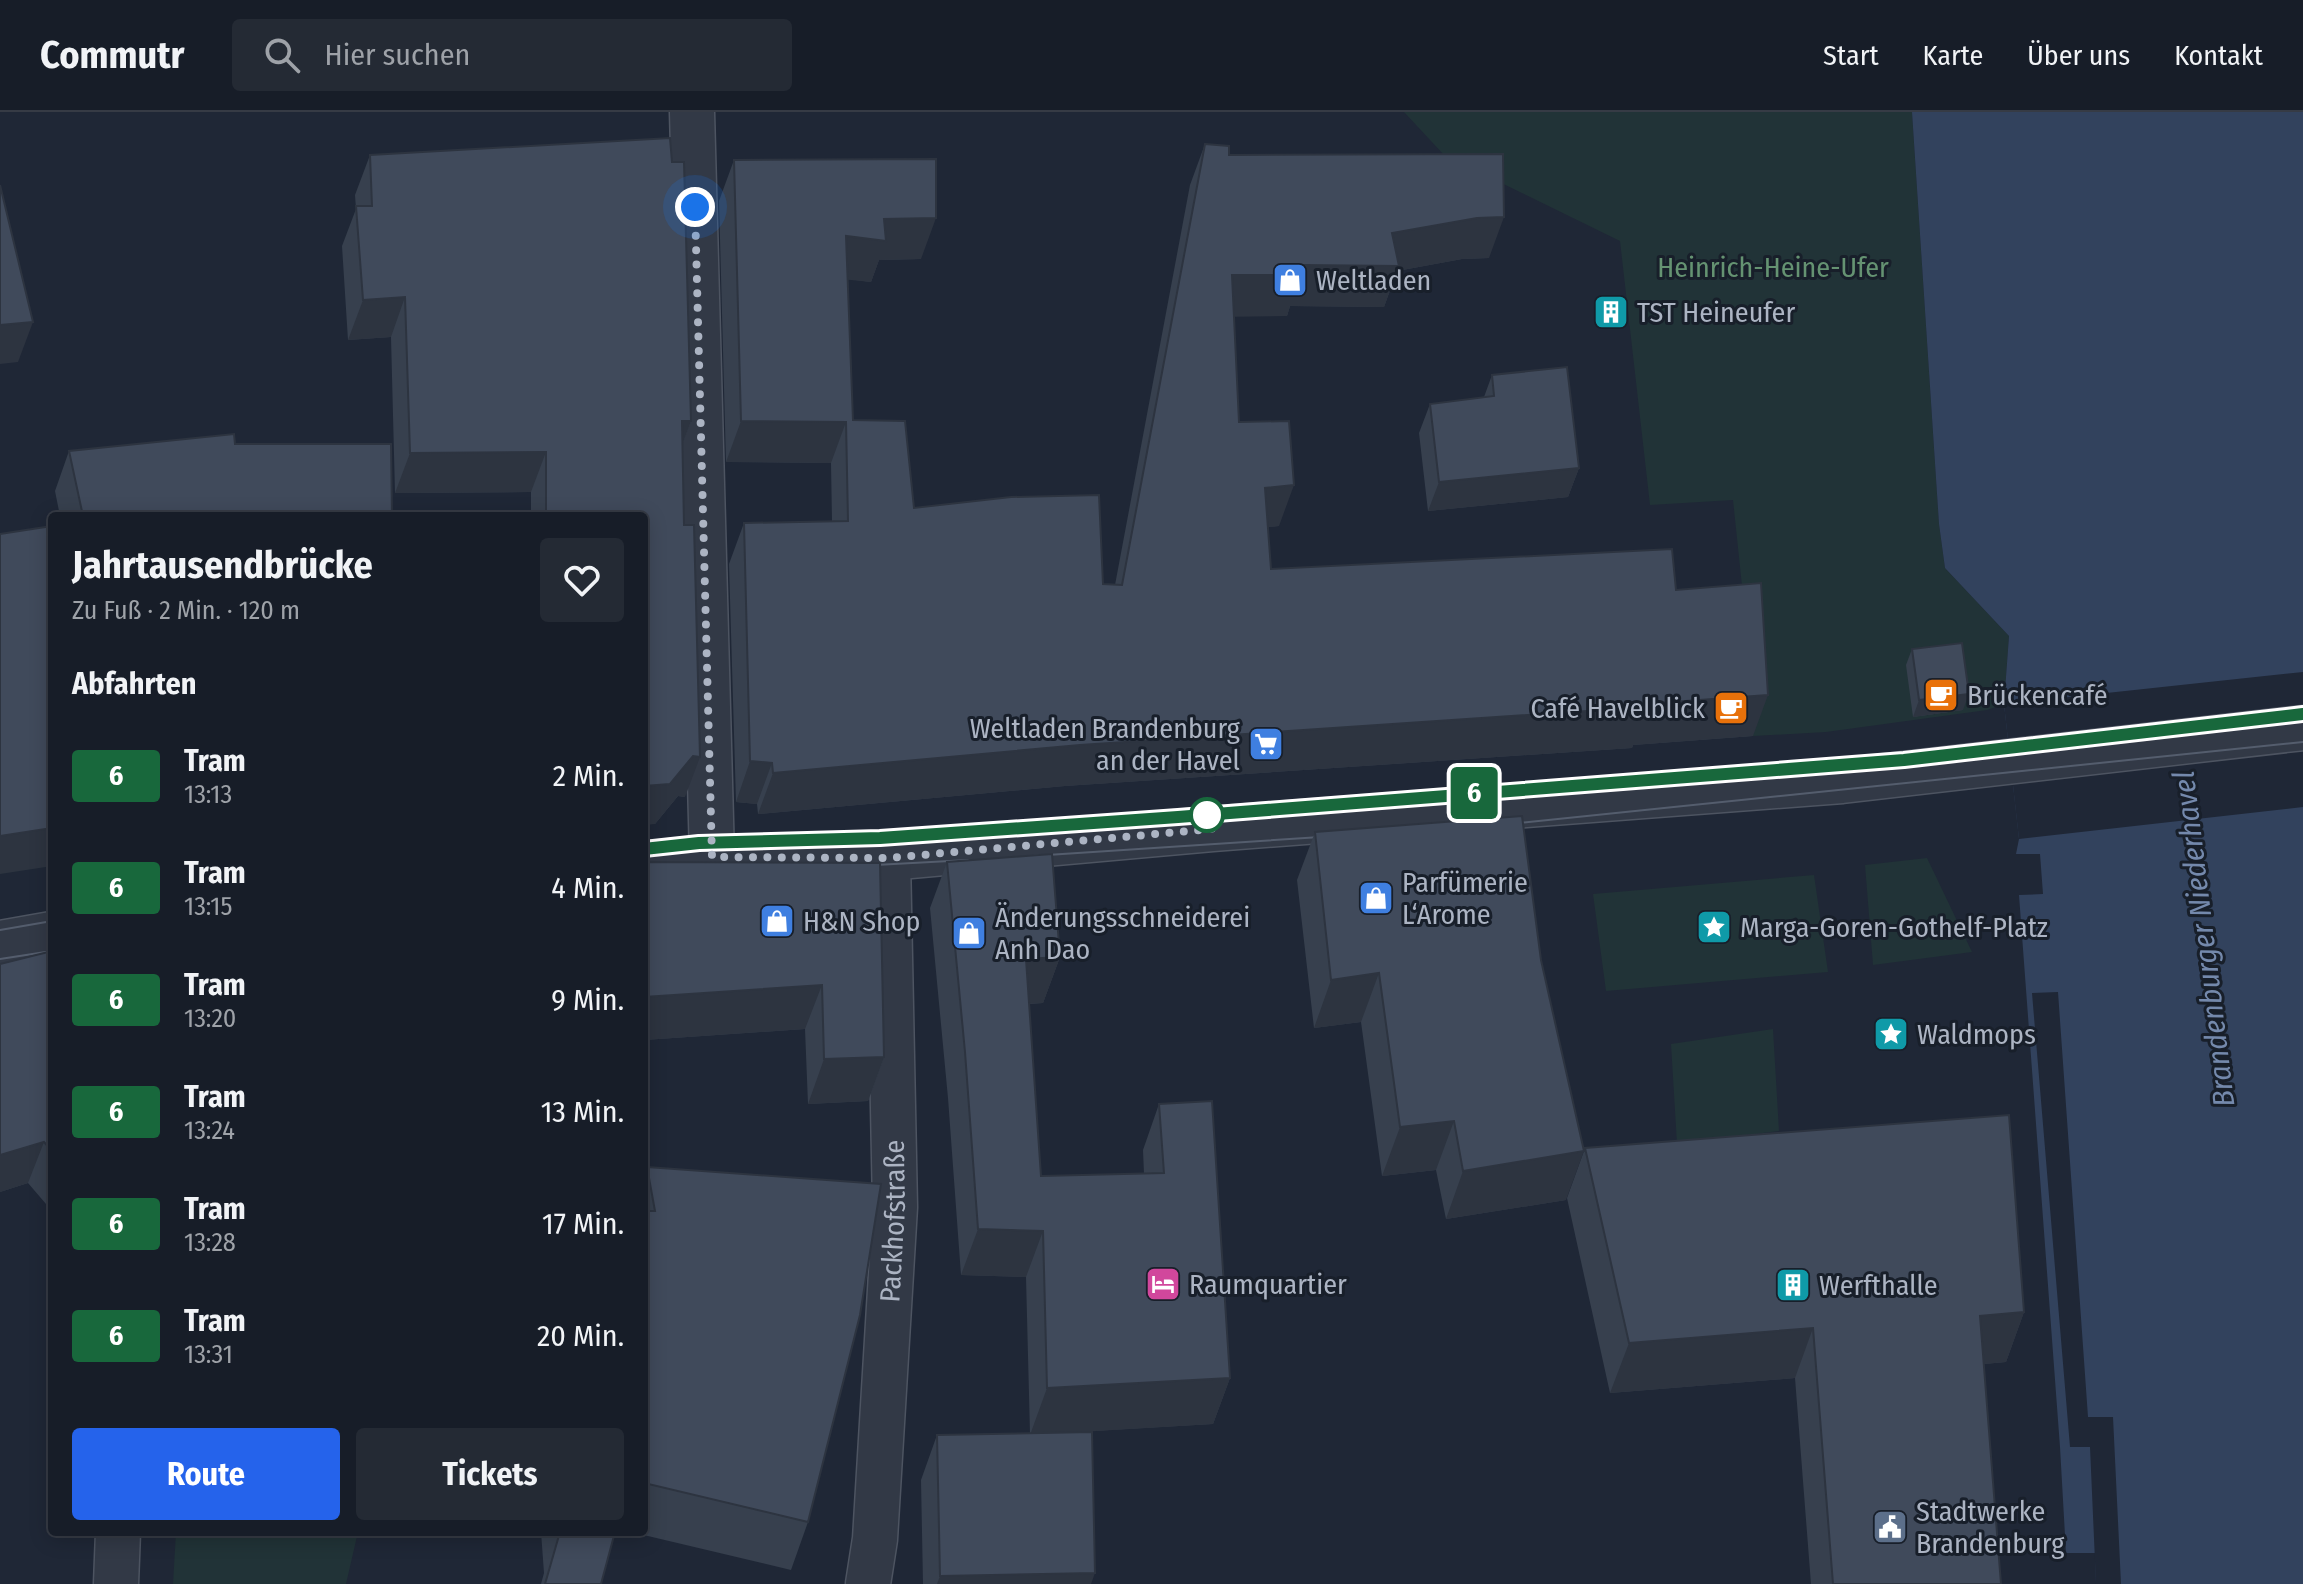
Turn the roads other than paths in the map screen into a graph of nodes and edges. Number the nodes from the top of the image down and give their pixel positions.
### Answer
1 (692, 112) edge
2 (2303, 728) edge
3 (712, 857) junction
4 (888, 858) junction
5 (648, 864) edge
6 (48, 937) edge
7 (0, 943) edge
8 (118, 1536) edge
9 (116, 1584) edge
10 (868, 1584) edge

1 - 3 street
2 - 4 street
3 - 4 street
3 - 5 street
4 - 10 street, Packhofstraße
6 - 7 street
8 - 9 street

